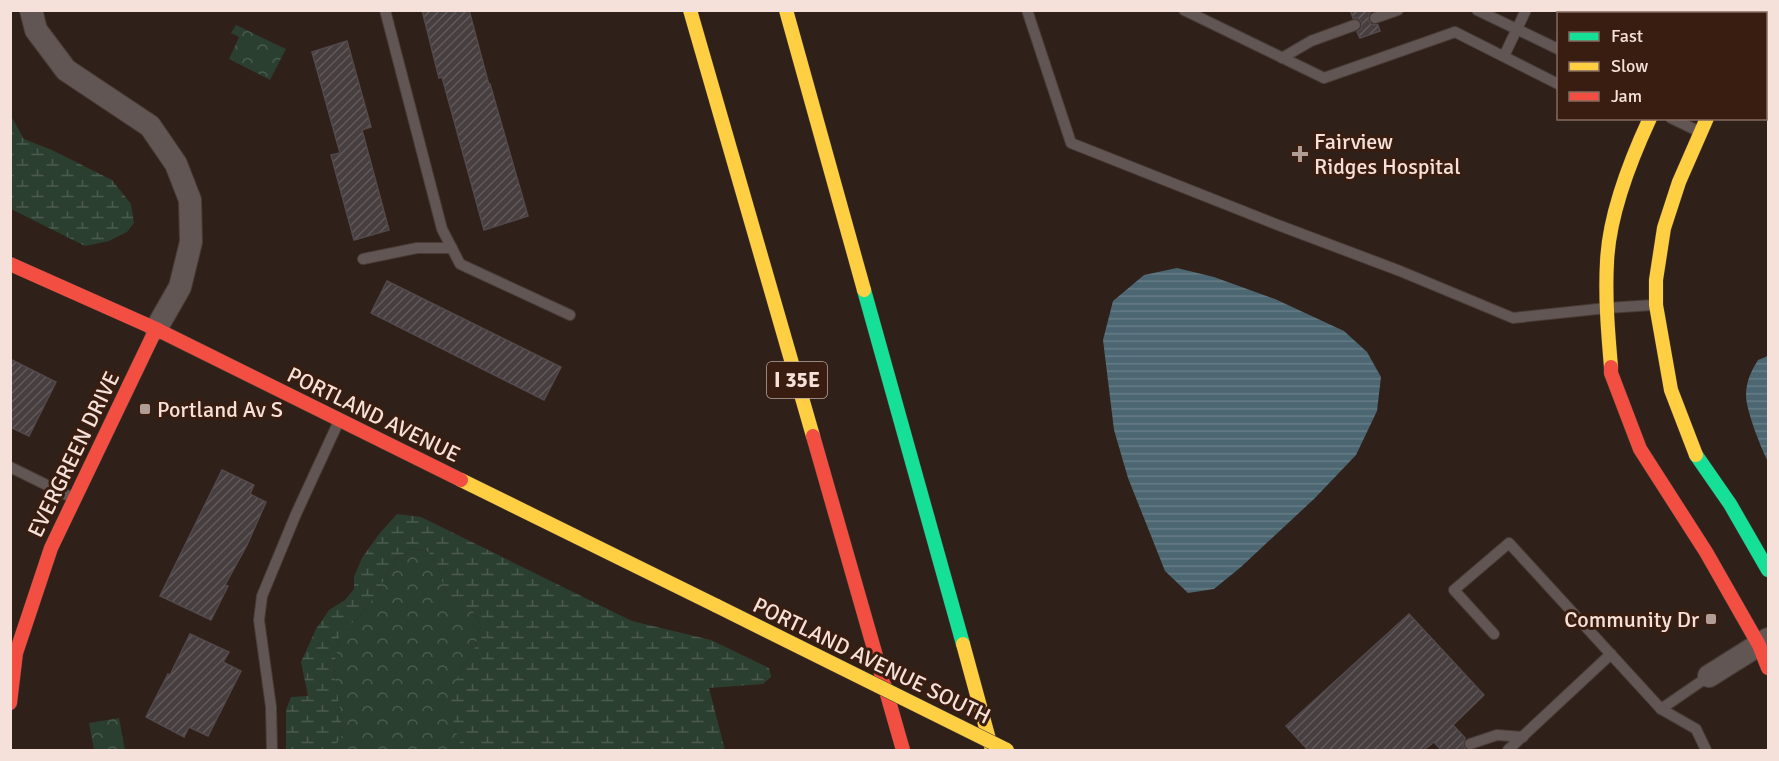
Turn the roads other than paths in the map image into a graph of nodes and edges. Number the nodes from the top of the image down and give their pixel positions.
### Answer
1 (31, 10) edge
2 (385, 10) edge
3 (690, 10) edge
4 (786, 10) edge
5 (1027, 10) edge
6 (1184, 10) edge
7 (1398, 10) edge
8 (1477, 10) edge
9 (1526, 10) edge
10 (1375, 18) dead end
11 (1355, 25) dead end
12 (1517, 29) junction
13 (1557, 49) edge
14 (1504, 56) junction
15 (1282, 58) junction
16 (1557, 83) edge
17 (1649, 120) edge
18 (1675, 120) edge
19 (1706, 120) edge
20 (1700, 132) junction
21 (452, 248) junction
22 (363, 259) dead end
23 (10, 264) edge
24 (1656, 305) junction
25 (1607, 308) junction
26 (570, 315) dead end
27 (156, 329) junction
28 (340, 420) junction
29 (10, 466) edge
30 (74, 498) junction
31 (1768, 570) edge
32 (717, 606) joint
33 (1494, 634) dead end
34 (1764, 642) edge
35 (1611, 654) junction
36 (1768, 668) edge
37 (1709, 676) joint
38 (10, 703) edge
39 (1661, 709) junction
40 (1523, 737) junction
41 (1470, 744) dead end
42 (272, 750) edge
43 (903, 750) edge
44 (992, 750) edge
45 (1007, 750) edge
46 (1508, 750) edge
47 (1706, 750) edge

1 - 27 street
2 - 21 lane
3 - 43 main road, I 35E
4 - 44 main road
5 - 25 lane
6 - 15 lane
7 - 10 lane
8 - 12 lane
9 - 12 lane
11 - 15 lane
12 - 13 lane
12 - 14 lane
14 - 15 lane
14 - 16 lane
17 - 25 main road
18 - 20 lane
19 - 20 main road
20 - 24 main road
21 - 22 lane
21 - 26 lane
23 - 27 main road, PORTLAND AVENUE
24 - 25 lane
24 - 31 main road
25 - 34 main road
27 - 28 main road, PORTLAND AVENUE
27 - 30 main road, EVERGREEN DRIVE
28 - 32 main road, PORTLAND AVENUE
28 - 42 lane
29 - 30 lane
30 - 38 main road, EVERGREEN DRIVE
32 - 45 main road, PORTLAND AVENUE SOUTH, bridge
33 - 35 lane
34 - 36 main road
34 - 37 street
35 - 39 lane
35 - 40 lane
37 - 39 lane
39 - 47 lane
40 - 41 lane
40 - 46 lane

